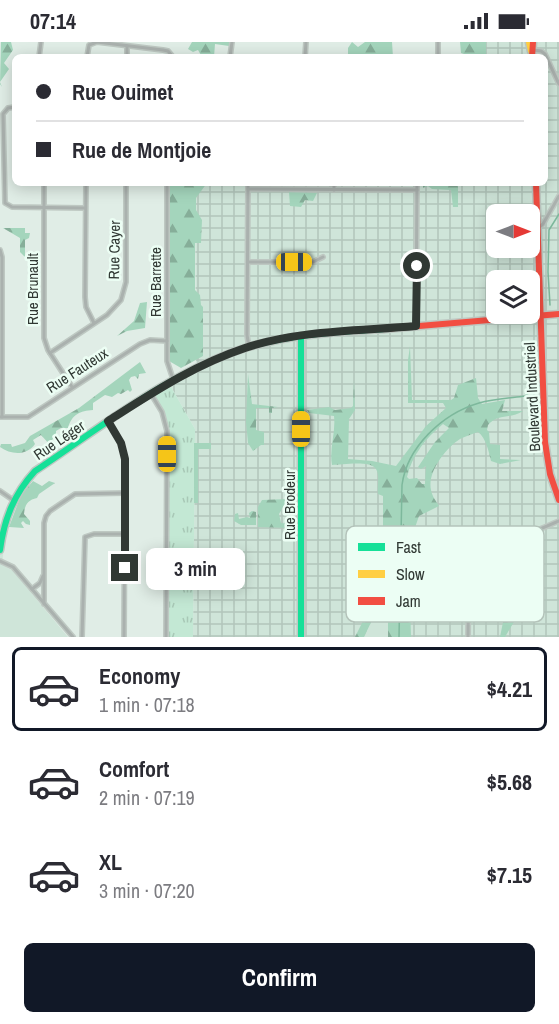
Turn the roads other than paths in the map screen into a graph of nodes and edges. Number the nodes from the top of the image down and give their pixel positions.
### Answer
1 (531, 42) edge
2 (91, 43) edge
3 (127, 46) junction
4 (127, 54) edge
5 (169, 54) edge
6 (531, 54) edge
7 (545, 54) edge
8 (548, 60) edge
9 (559, 84) edge
10 (12, 108) edge
11 (44, 186) edge
12 (86, 186) edge
13 (126, 186) edge
14 (167, 186) edge
15 (417, 186) edge
16 (536, 186) edge
17 (248, 189) joint
18 (334, 189) joint
19 (417, 190) junction
20 (559, 196) edge
21 (537, 204) edge
22 (44, 207) junction
23 (86, 208) junction
24 (540, 226) edge
25 (0, 250) edge
26 (323, 257) dead end
27 (248, 262) junction
28 (559, 314) edge
29 (540, 317) joint
30 (486, 321) edge
31 (94, 324) junction
32 (416, 326) junction
33 (301, 336) junction
34 (167, 341) junction
35 (249, 347) junction
36 (50, 353) junction
37 (173, 379) junction
38 (72, 387) junction
39 (151, 394) junction
40 (1, 417) edge
41 (108, 421) junction
42 (0, 491) edge
43 (125, 493) junction
44 (13, 500) junction
45 (559, 500) edge
46 (559, 521) edge
47 (544, 527) edge
48 (125, 534) junction
49 (0, 550) edge
50 (0, 561) edge
51 (44, 574) junction
52 (32, 590) junction
53 (44, 604) junction
54 (73, 637) edge
55 (82, 637) edge
56 (124, 637) edge
57 (166, 637) edge
58 (301, 637) edge

1 - 6 street
2 - 3 street
3 - 4 street
3 - 5 street
6 - 7 street
8 - 9 street
10 - 22 street
11 - 22 street, Rue Brunault
12 - 23 street
13 - 31 street, Rue Cayer
14 - 34 street, Rue Barrette
15 - 19 street
16 - 21 street, Boulevard Industriel
17 - 18 street
17 - 27 street
18 - 19 street
19 - 32 street
20 - 24 street
22 - 23 street
22 - 36 street, Rue Brunault
23 - 31 street
25 - 40 street
26 - 27 street
27 - 35 street
28 - 29 street, Rue Léger
29 - 45 street, Boulevard Industriel
30 - 32 street, Rue Léger
31 - 36 street, Rue Cayer
32 - 33 street, Rue Léger
33 - 35 street, Rue Léger
33 - 58 street, Rue Brodeur
34 - 37 street, Rue Barrette
34 - 38 street, Rue Fauteux
35 - 37 street, Rue Léger
36 - 38 street, Rue Brunault
37 - 39 street, Rue Léger
38 - 40 street, Rue Fauteux
39 - 41 street, Rue Léger
39 - 57 street
41 - 43 street
41 - 44 street, Rue Léger
42 - 44 street
43 - 48 street
43 - 51 street
44 - 49 street, Rue Léger
46 - 47 street
48 - 55 street
48 - 56 street
50 - 52 street
51 - 52 street
51 - 53 street
52 - 53 street
53 - 54 street

